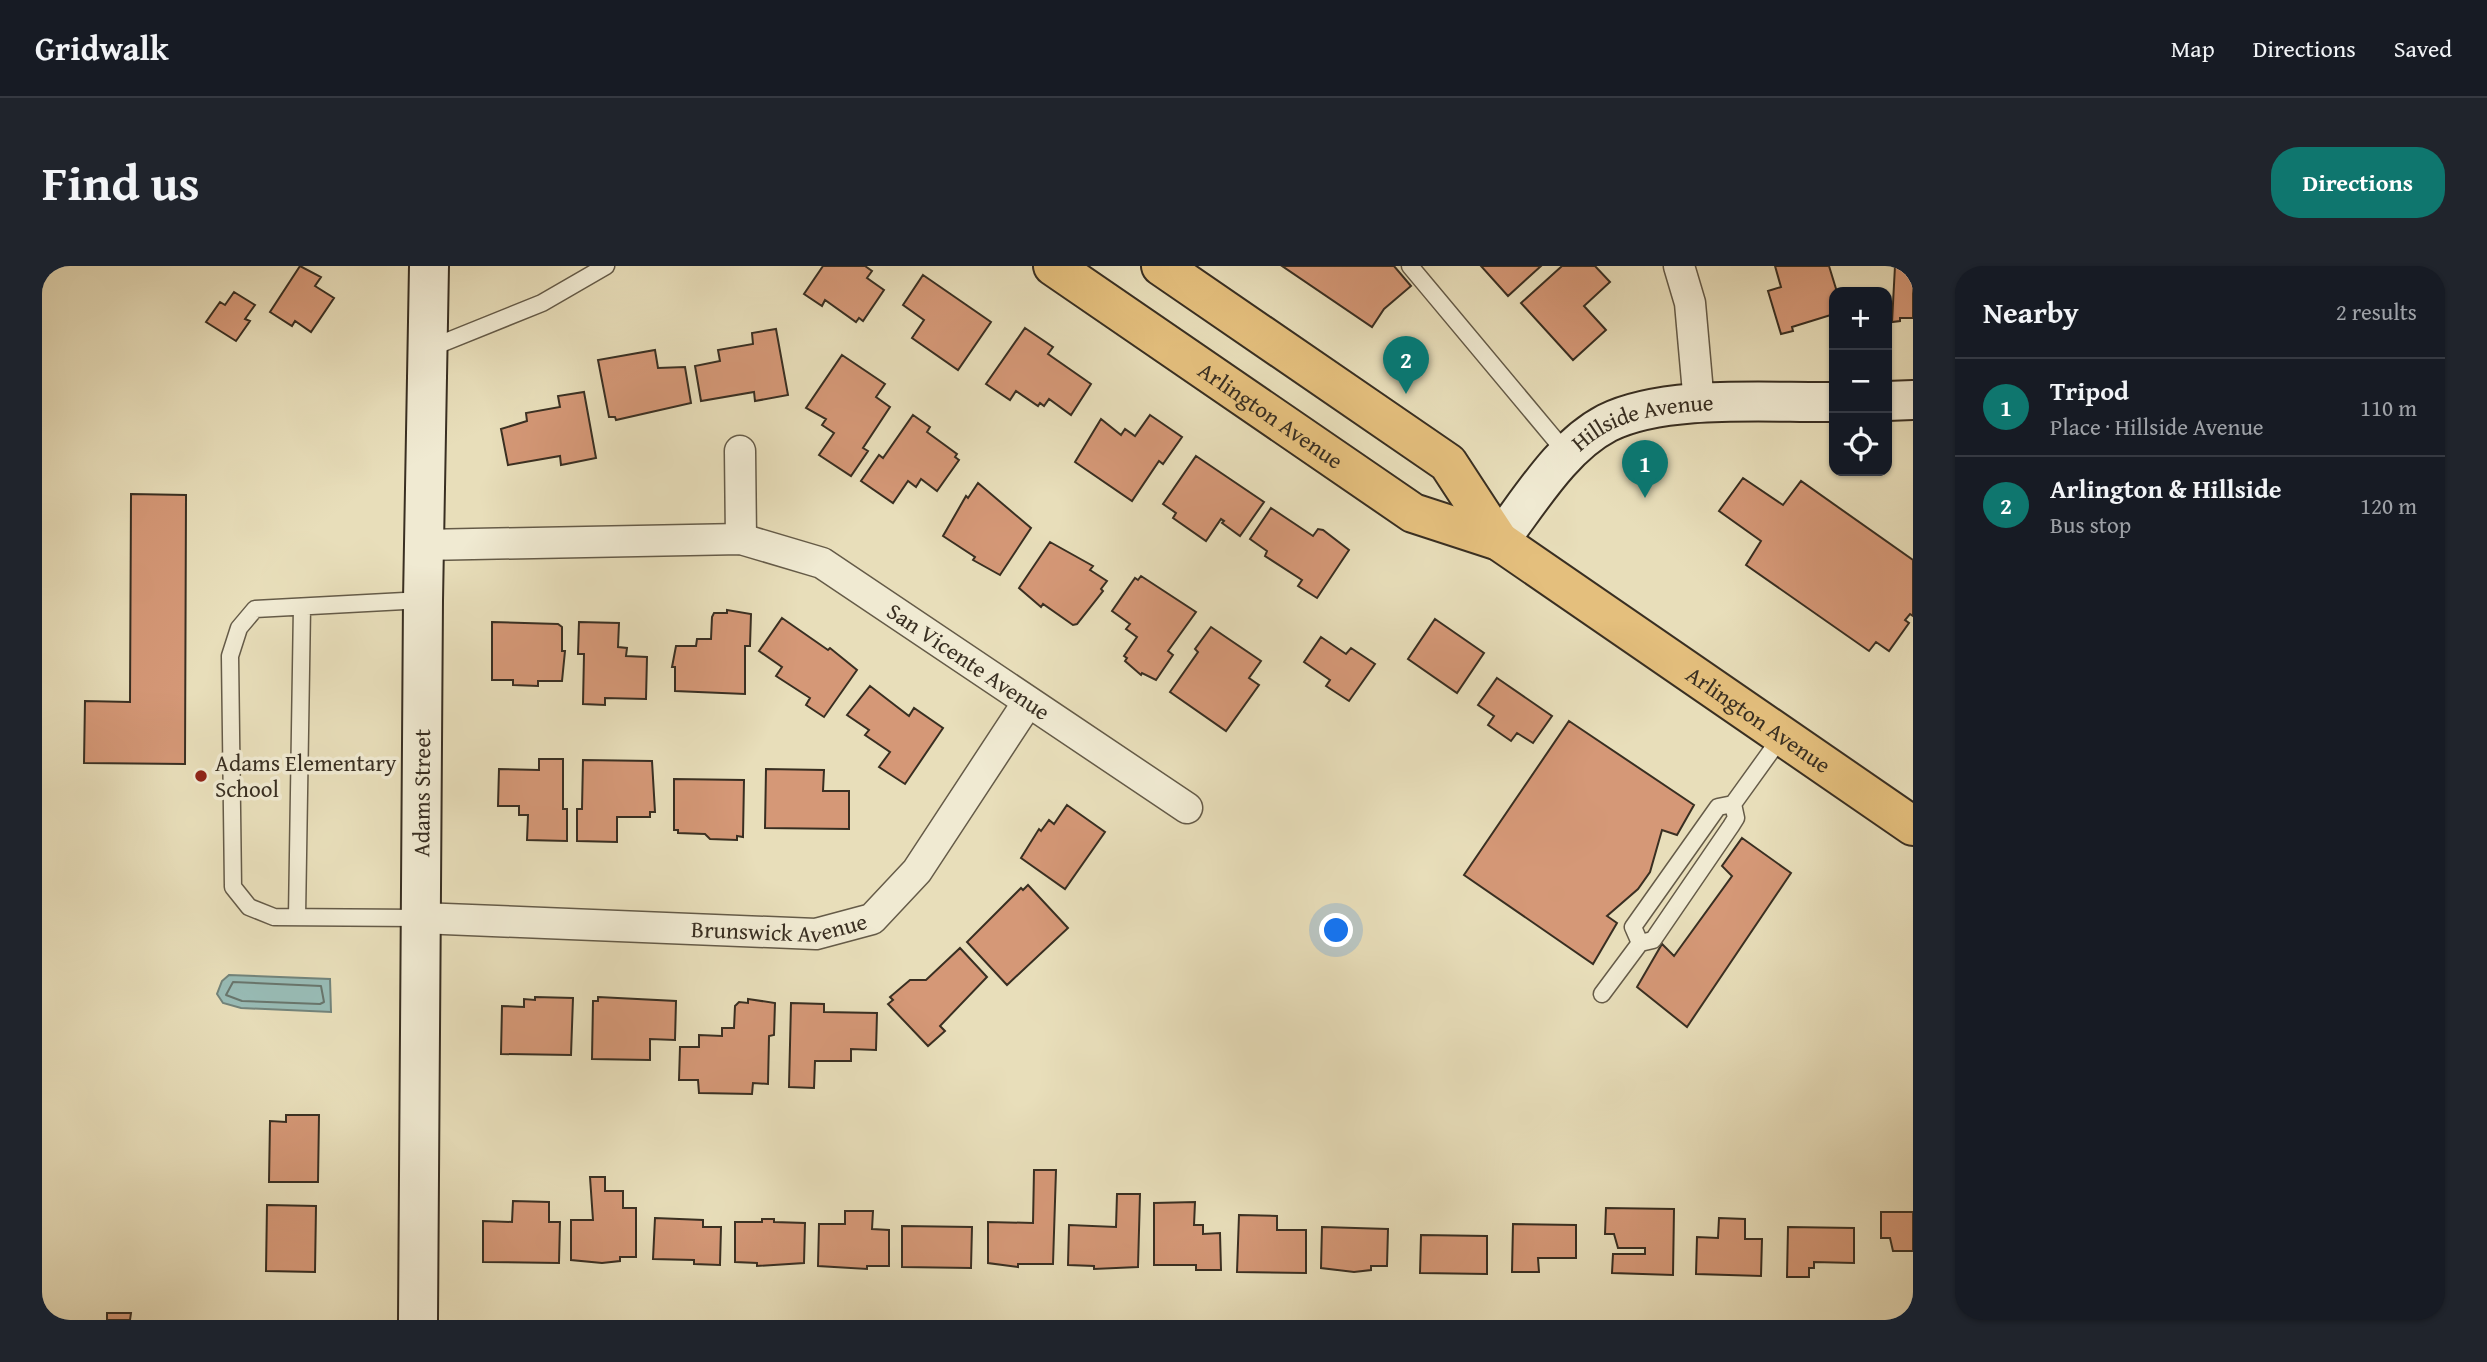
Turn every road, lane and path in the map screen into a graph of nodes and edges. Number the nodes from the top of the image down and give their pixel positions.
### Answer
1 (429, 266) edge
2 (606, 266) edge
3 (1054, 266) edge
4 (1161, 266) edge
5 (1410, 266) edge
6 (1679, 266) edge
7 (427, 349) junction
8 (1913, 400) edge
9 (1892, 401) edge
10 (1829, 402) edge
11 (1699, 404) junction
12 (740, 451) dead end
13 (1568, 455) junction
14 (741, 539) junction
15 (1499, 541) junction
16 (423, 545) junction
17 (423, 600) junction
18 (302, 607) junction
19 (1028, 702) junction
20 (1782, 736) junction
21 (1733, 804) junction
22 (1187, 808) dead end
23 (1913, 826) edge
24 (297, 918) junction
25 (420, 918) junction
26 (1640, 943) junction
27 (1602, 994) dead end
28 (418, 1320) edge

1 - 7 main road, Adams Street
2 - 7 lane
3 - 15 main road, Arlington Avenue
4 - 15 main road, Arlington Avenue
5 - 13 lane
6 - 11 street
7 - 16 main road, Adams Street
8 - 9 main road
10 - 11 main road, Hillside Avenue
11 - 13 main road, Hillside Avenue
12 - 14 street
13 - 15 main road, Hillside Avenue
14 - 16 street, San Vicente Avenue
14 - 19 street, San Vicente Avenue
15 - 20 main road, Arlington Avenue
16 - 17 main road, Adams Street
17 - 18 lane
17 - 25 main road, Adams Street
18 - 24 lane
18 - 24 lane
19 - 22 street, San Vicente Avenue
19 - 25 street, Brunswick Avenue
20 - 21 lane
20 - 23 main road, Arlington Avenue
21 - 26 lane
21 - 26 lane
24 - 25 lane
25 - 28 main road, Adams Street
26 - 27 lane

